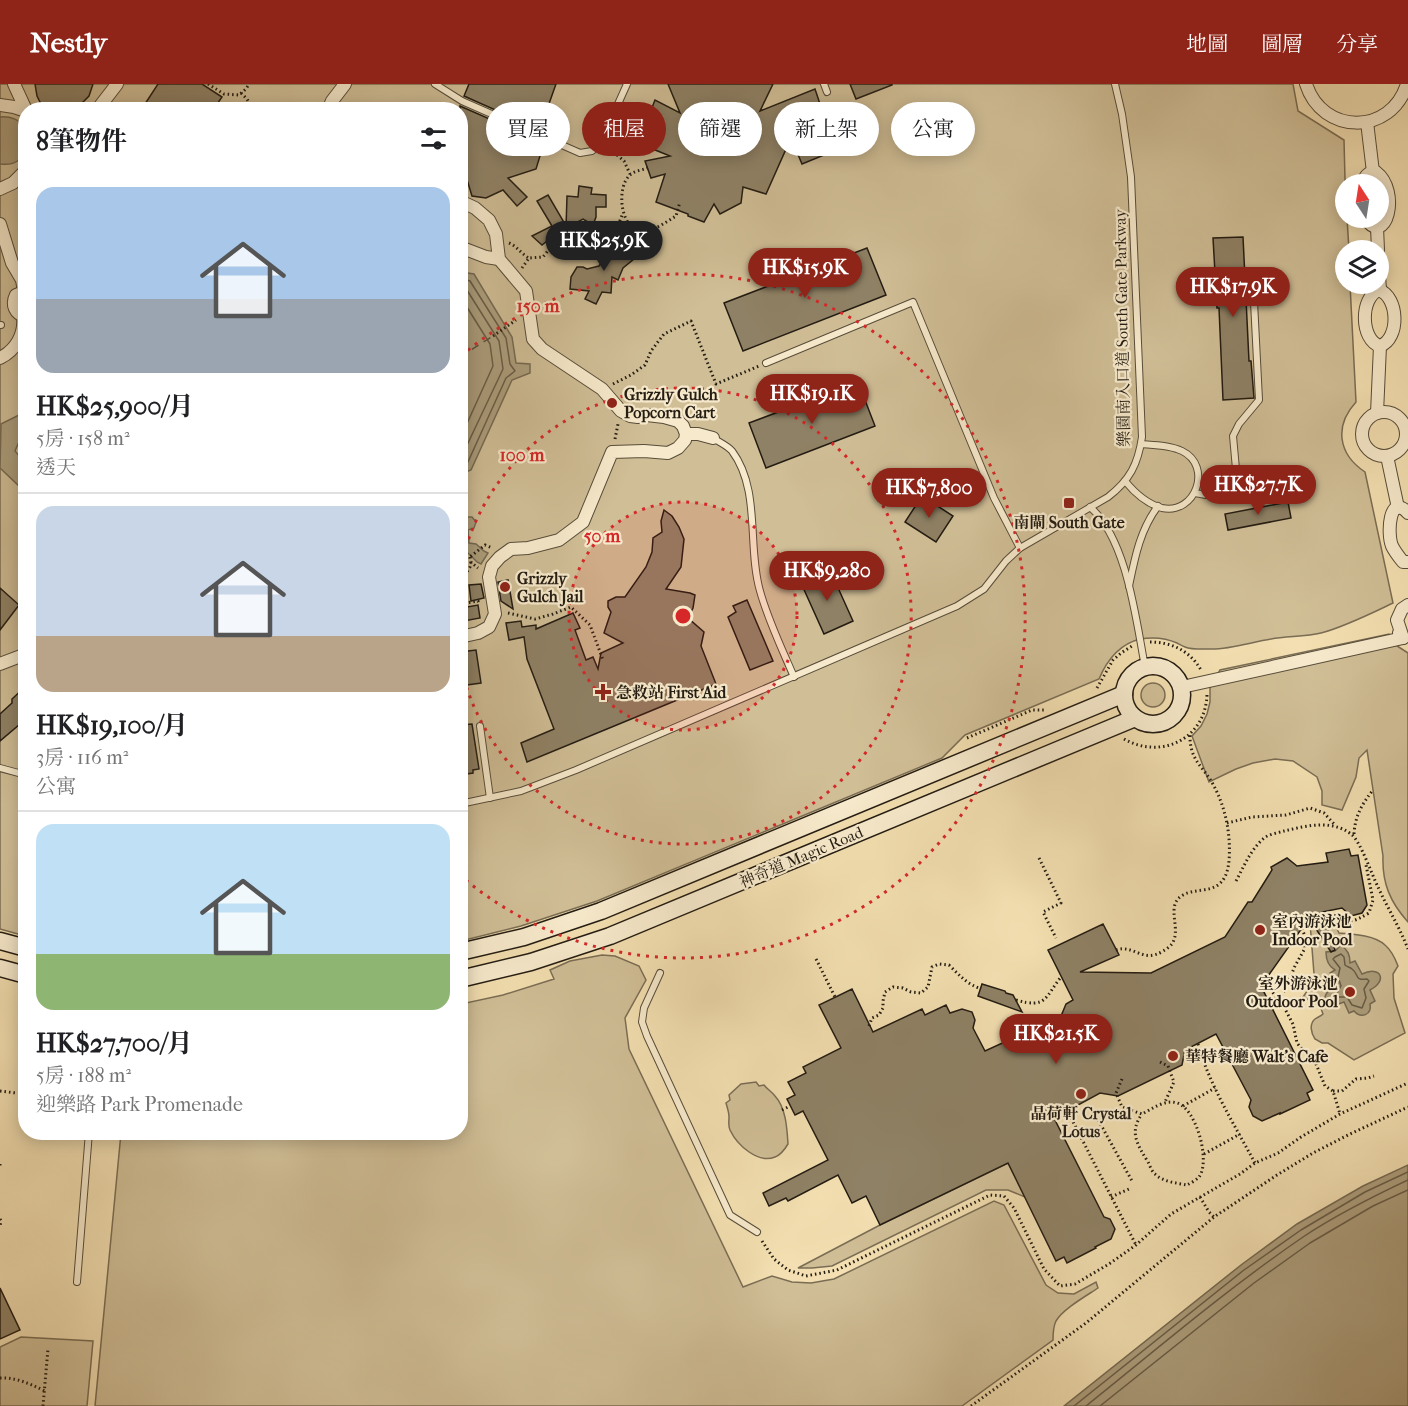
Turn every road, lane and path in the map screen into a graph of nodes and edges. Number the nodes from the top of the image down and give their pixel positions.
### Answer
1 (14, 84) edge
2 (117, 84) edge
3 (208, 84) edge
4 (249, 84) edge
5 (345, 84) edge
6 (435, 84) edge
7 (627, 84) edge
8 (824, 84) edge
9 (1115, 84) edge
10 (1306, 84) edge
11 (1407, 84) edge
12 (827, 92) dead end
13 (241, 93) junction
14 (22, 102) edge
15 (103, 102) edge
16 (249, 102) edge
17 (332, 102) edge
18 (464, 102) edge
19 (619, 102) edge
20 (468, 104) edge
21 (0, 105) edge
22 (18, 108) edge
23 (1367, 122) junction
24 (582, 153) edge
25 (618, 156) edge
26 (648, 168) dead end
27 (1373, 172) junction
28 (630, 174) junction
29 (1367, 174) edge
30 (1378, 174) edge
31 (18, 178) edge
32 (0, 189) edge
33 (680, 202) dead end
34 (468, 205) edge
35 (623, 213) junction
36 (0, 224) edge
37 (591, 226) junction
38 (614, 228) junction
39 (498, 242) junction
40 (555, 242) junction
41 (468, 250) edge
42 (589, 253) junction
43 (529, 258) junction
44 (499, 259) junction
45 (18, 273) edge
46 (514, 275) junction
47 (1253, 282) dead end
48 (18, 294) edge
49 (1373, 294) edge
50 (1386, 294) edge
51 (529, 312) junction
52 (18, 313) edge
53 (493, 336) dead end
54 (18, 345) edge
55 (1380, 346) junction
56 (0, 358) edge
57 (766, 363) joint
58 (602, 389) junction
59 (621, 411) junction
60 (1377, 413) junction
61 (686, 434) junction
62 (713, 438) joint
63 (1141, 444) junction
64 (612, 452) junction
65 (1387, 456) junction
66 (1125, 481) junction
67 (1195, 493) junction
68 (1158, 506) junction
69 (1090, 507) junction
70 (1403, 510) edge
71 (482, 546) dead end
72 (1020, 548) junction
73 (468, 558) edge
74 (471, 562) dead end
75 (1408, 562) edge
76 (468, 570) edge
77 (1129, 587) junction
78 (468, 603) edge
79 (1408, 605) edge
80 (494, 608) junction
81 (468, 635) edge
82 (1406, 640) edge
83 (18, 657) edge
84 (603, 660) dead end
85 (0, 664) edge
86 (1145, 666) junction
87 (794, 677) junction
88 (1182, 687) junction
89 (1124, 694) junction
90 (1135, 718) junction
91 (480, 726) dead end
92 (1190, 734) dead end
93 (0, 768) edge
94 (18, 773) edge
95 (1373, 790) dead end
96 (490, 798) junction
97 (468, 802) edge
98 (1227, 823) junction
99 (1336, 826) junction
100 (1354, 836) junction
101 (1039, 858) dead end
102 (1365, 858) junction
103 (1236, 881) dead end
104 (1056, 938) dead end
105 (0, 941) edge
106 (18, 946) edge
107 (1408, 949) edge
108 (468, 950) edge
109 (1116, 950) dead end
110 (816, 959) dead end
111 (0, 968) edge
112 (18, 973) edge
113 (660, 973) dead end
114 (468, 977) edge
115 (1061, 977) dead end
116 (1259, 982) dead end
117 (981, 989) dead end
118 (835, 997) dead end
119 (1303, 997) dead end
120 (1278, 999) junction
121 (1016, 1000) dead end
122 (1284, 1007) junction
123 (869, 1026) dead end
124 (1197, 1044) dead end
125 (1160, 1062) dead end
126 (1374, 1076) dead end
127 (1122, 1079) dead end
128 (1408, 1083) edge
129 (1215, 1088) junction
130 (0, 1091) edge
131 (1333, 1091) junction
132 (16, 1093) dead end
133 (1165, 1102) junction
134 (790, 1106) dead end
135 (1184, 1106) junction
136 (1408, 1107) edge
137 (782, 1110) dead end
138 (1067, 1110) dead end
139 (1142, 1114) junction
140 (1340, 1114) junction
141 (1096, 1116) dead end
142 (1239, 1134) junction
143 (88, 1140) edge
144 (1204, 1154) junction
145 (1255, 1163) junction
146 (1131, 1181) dead end
147 (1129, 1189) dead end
148 (1111, 1197) junction
149 (1200, 1197) junction
150 (1214, 1217) junction
151 (0, 1219) edge
152 (0, 1226) edge
153 (757, 1232) joint
154 (1136, 1245) junction
155 (77, 1282) dead end
156 (48, 1349) dead end
157 (0, 1378) edge
158 (45, 1391) junction
159 (43, 1406) edge
160 (971, 1406) edge

1 - 14 street
2 - 15 street
3 - 13 path
4 - 13 path
5 - 17 street
6 - 18 lane
7 - 19 lane
8 - 12 lane
9 - 63 lane, 樂園南入口道 South Gate Parkway
10 - 23 street
11 - 23 street
13 - 16 path
20 - 24 lane
21 - 22 street
23 - 27 street
25 - 28 path
26 - 28 path
27 - 29 street
27 - 30 street
28 - 35 path
31 - 32 street
33 - 35 path
34 - 39 street
35 - 38 path
36 - 45 street
37 - 38 path
37 - 40 path
37 - 42 path
38 - 42 path
39 - 43 path
39 - 44 street
40 - 42 path
40 - 43 path
41 - 44 street
43 - 46 path
44 - 46 street
46 - 51 street
47 - 67 lane
48 - 52 street
49 - 55 street
50 - 55 street
51 - 53 path
51 - 58 street
54 - 56 street
55 - 60 street
57 - 58 path
57 - 72 lane
58 - 59 street
59 - 61 street
59 - 64 path
60 - 65 street
60 - 65 street
61 - 62 street
61 - 64 street
62 - 87 lane
63 - 66 lane, 樂園南入口道 South Gate Parkway
63 - 67 lane
64 - 80 street
65 - 70 street
66 - 68 lane
66 - 69 lane, 樂園南入口道 South Gate Parkway
67 - 68 lane
68 - 77 lane
69 - 72 lane, 樂園南入口道 South Gate Parkway
69 - 77 lane
70 - 75 street
71 - 73 path
72 - 87 lane, 樂園南入口道 South Gate Parkway
74 - 76 path
77 - 86 lane
78 - 80 path
79 - 82 street
80 - 81 street
80 - 84 path
82 - 88 street
83 - 85 street
86 - 88 street
86 - 89 street
87 - 96 lane, 樂園南入口道 South Gate Parkway
88 - 90 street
89 - 90 street
89 - 108 street, 神奇道 Magic Road
90 - 114 street, 神奇道 Magic Road
91 - 96 lane
92 - 98 path
93 - 94 lane
95 - 100 path
96 - 97 lane, 樂園南入口道 South Gate Parkway
98 - 99 path
98 - 109 path
99 - 100 path
99 - 103 path
100 - 102 path
101 - 104 path
102 - 107 path
102 - 120 path
105 - 106 street
110 - 118 path
111 - 112 street
113 - 153 lane
115 - 121 path
116 - 120 path
117 - 123 path
119 - 122 path
120 - 122 path
122 - 131 path
124 - 129 path
125 - 133 path
126 - 131 path
127 - 139 path
128 - 140 path
129 - 135 path
129 - 142 path
130 - 132 path
131 - 140 path
133 - 135 path
133 - 139 path
134 - 137 path
135 - 144 path
136 - 150 path
138 - 148 path
139 - 144 path
140 - 145 path
141 - 146 path
142 - 144 path
142 - 145 path
143 - 155 lane
145 - 149 path
147 - 148 path
148 - 154 path
149 - 150 path
149 - 154 path
150 - 160 path
151 - 152 path
153 - 154 path
156 - 158 path
157 - 158 path
158 - 159 path

